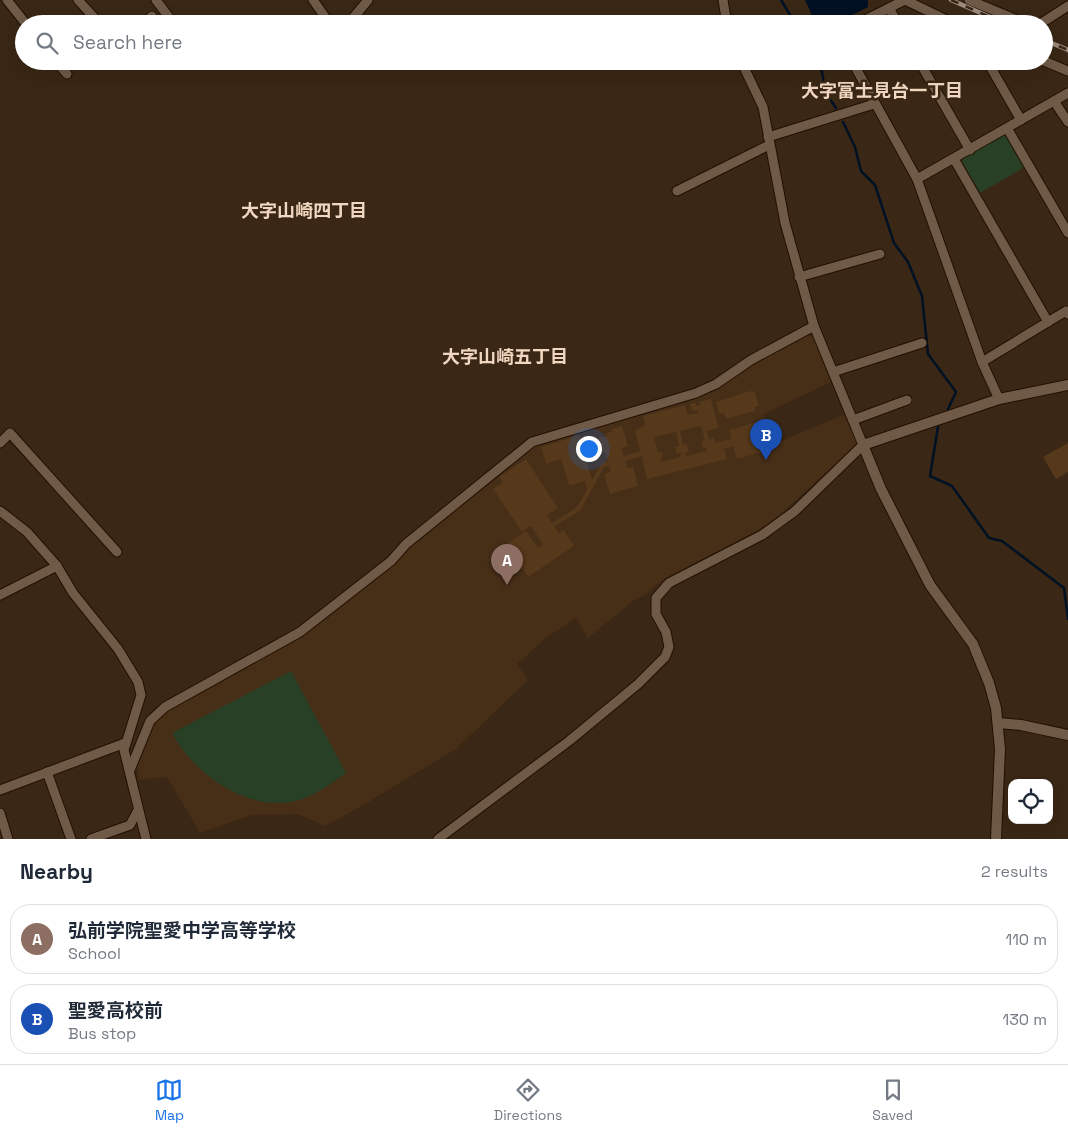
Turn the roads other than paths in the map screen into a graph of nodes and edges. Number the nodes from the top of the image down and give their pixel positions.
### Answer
1 (7, 0) edge
2 (78, 0) edge
3 (156, 0) edge
4 (313, 0) edge
5 (354, 0) edge
6 (368, 0) edge
7 (723, 0) edge
8 (969, 0) edge
9 (1068, 6) edge
10 (888, 8) junction
11 (361, 9) junction
12 (19, 15) edge
13 (92, 15) edge
14 (167, 15) edge
15 (324, 15) edge
16 (356, 15) edge
17 (726, 15) edge
18 (874, 15) edge
19 (892, 15) edge
20 (936, 15) edge
21 (1005, 15) edge
22 (1053, 16) edge
23 (1053, 65) edge
24 (64, 70) edge
25 (746, 70) edge
26 (857, 70) edge
27 (924, 70) edge
28 (993, 70) edge
29 (1068, 71) edge
30 (67, 74) dead end
31 (1068, 93) edge
32 (1054, 101) junction
33 (874, 104) junction
34 (1022, 120) junction
35 (1068, 122) edge
36 (1007, 128) junction
37 (769, 141) junction
38 (970, 150) junction
39 (954, 159) junction
40 (917, 180) junction
41 (677, 191) dead end
42 (1068, 233) edge
43 (880, 254) dead end
44 (799, 277) junction
45 (1068, 314) edge
46 (1048, 322) junction
47 (814, 326) junction
48 (922, 343) dead end
49 (982, 362) junction
50 (833, 372) junction
51 (1068, 385) edge
52 (998, 399) junction
53 (907, 400) dead end
54 (853, 420) junction
55 (0, 443) edge
56 (863, 445) junction
57 (0, 511) edge
58 (117, 552) dead end
59 (57, 566) junction
60 (0, 595) edge
61 (998, 723) junction
62 (1068, 735) edge
63 (125, 743) junction
64 (130, 770) junction
65 (46, 772) junction
66 (0, 790) edge
67 (138, 810) junction
68 (0, 813) edge
69 (8, 839) edge
70 (71, 839) edge
71 (91, 839) edge
72 (146, 839) edge
73 (438, 839) edge
74 (996, 839) edge

1 - 12 street
2 - 13 street
3 - 14 street
4 - 15 street
5 - 11 street
6 - 11 street
7 - 17 street
8 - 21 street
9 - 22 street
10 - 18 street
10 - 19 street
10 - 20 street
11 - 16 street
23 - 29 street
24 - 30 street
25 - 37 street
26 - 33 street
27 - 38 street
28 - 34 street
31 - 32 street
32 - 34 street
32 - 35 street
33 - 37 street
33 - 40 street
34 - 36 street
36 - 38 street
36 - 42 street
37 - 41 street
37 - 44 street
38 - 39 street
39 - 40 street
39 - 46 street
40 - 49 street
43 - 44 street
44 - 47 street
45 - 46 street
46 - 49 street
47 - 50 street
47 - 64 street
48 - 50 street
49 - 52 street
50 - 54 street
51 - 52 street
52 - 56 street
53 - 54 street
54 - 56 street
55 - 58 street
56 - 61 street
56 - 73 street
57 - 59 street
59 - 60 street
59 - 63 street
61 - 62 street
61 - 74 street
63 - 64 street
63 - 65 street
64 - 67 street
65 - 66 street
65 - 70 street
67 - 71 street
67 - 72 street
68 - 69 street

